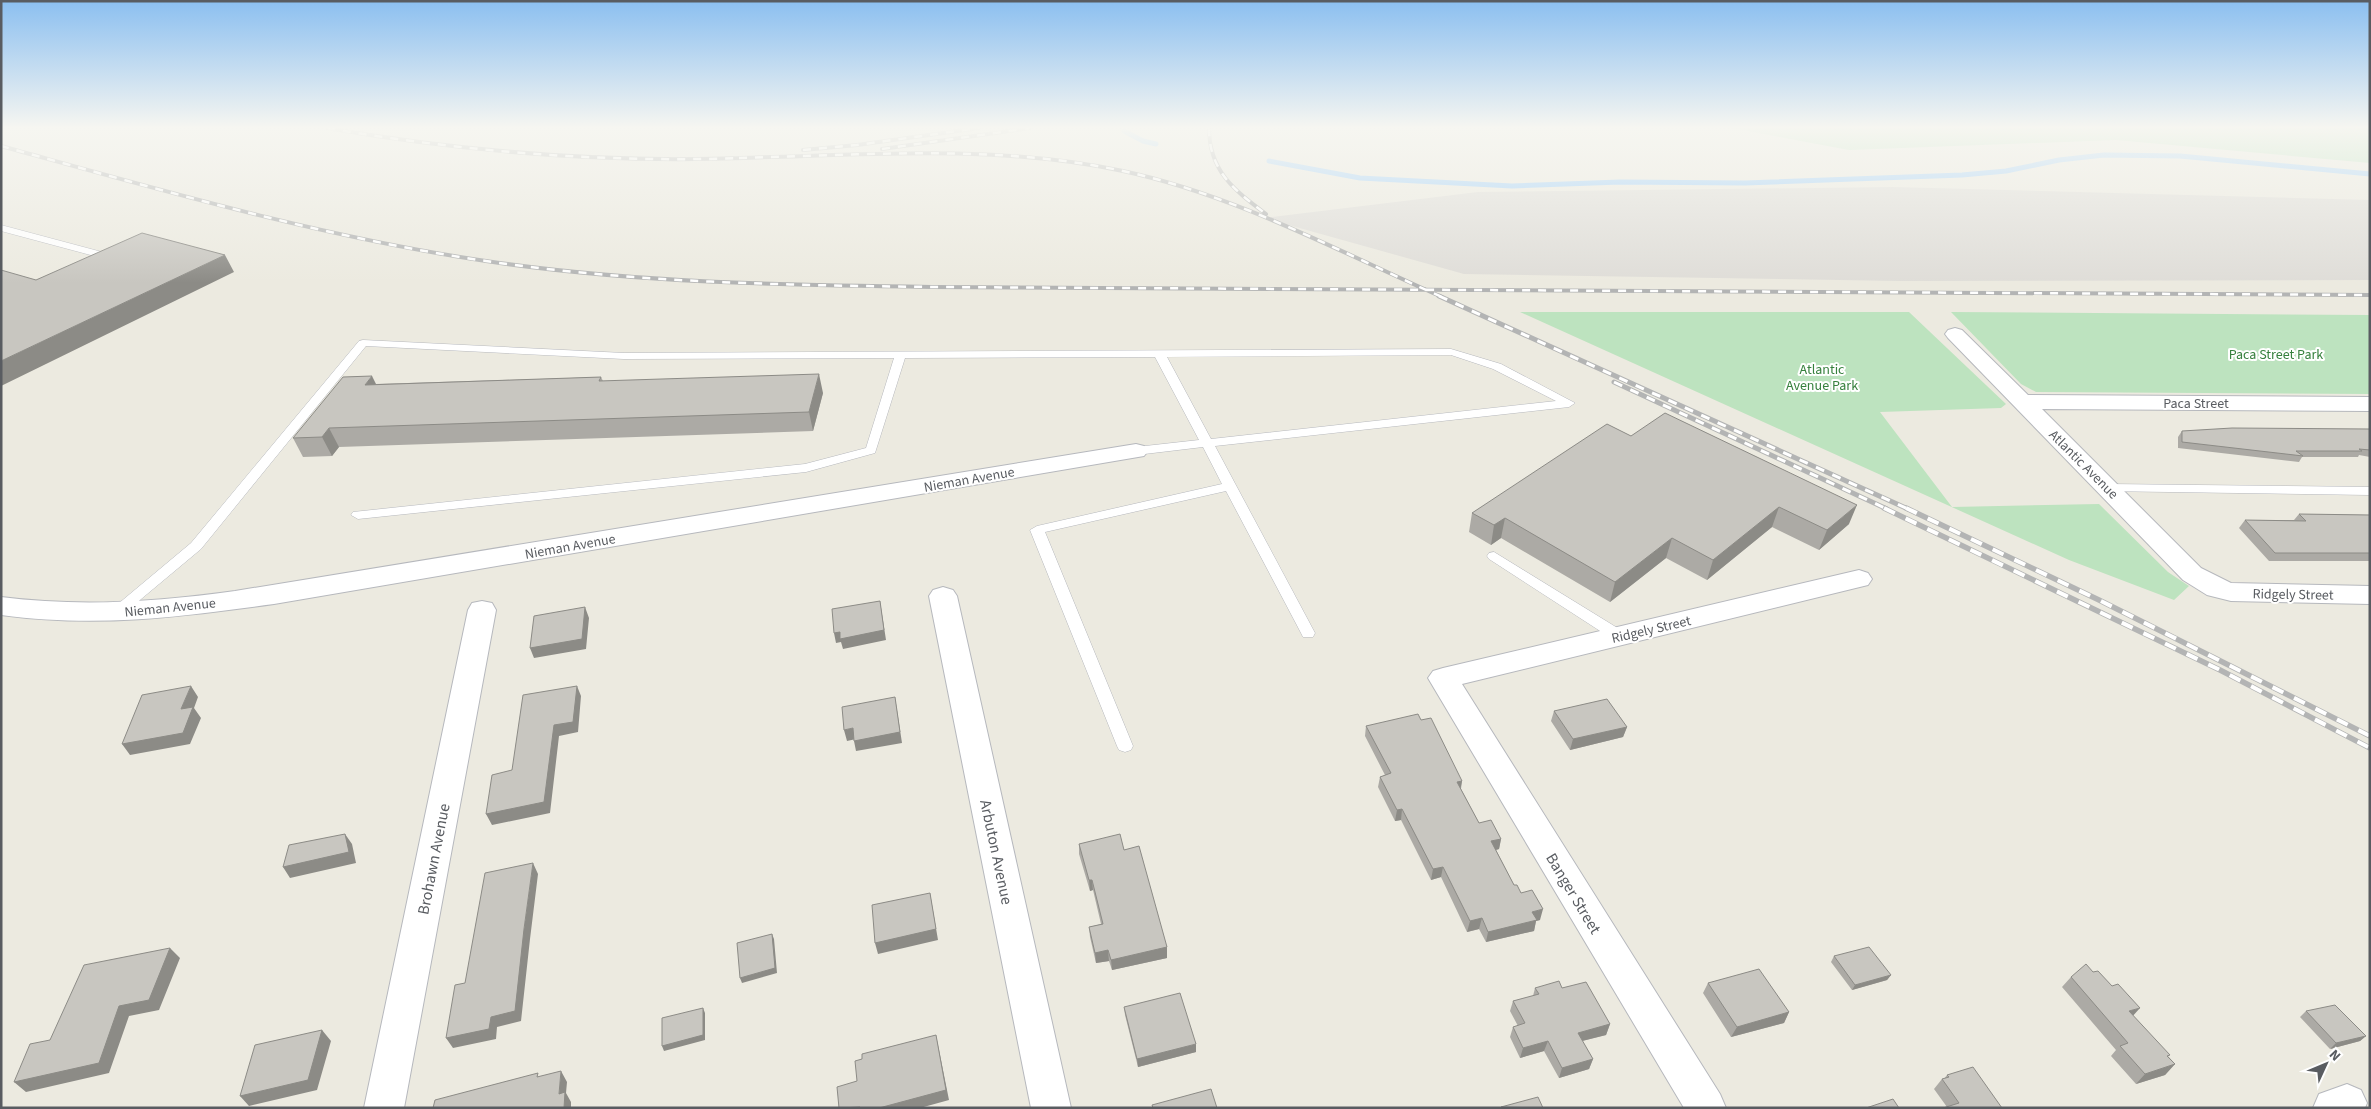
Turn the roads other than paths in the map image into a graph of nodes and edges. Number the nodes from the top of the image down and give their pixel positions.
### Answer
1 (1, 228) edge
2 (113, 258) edge
3 (1955, 334) dead end
4 (1159, 352) junction
5 (901, 354) junction
6 (2022, 402) junction
7 (2370, 404) edge
8 (1206, 443) junction
9 (1136, 450) joint
10 (1229, 486) junction
11 (2107, 488) junction
12 (2370, 491) edge
13 (358, 515) dead end
14 (1494, 556) dead end
15 (1859, 579) dead end
16 (2217, 589) joint
17 (2370, 595) edge
18 (943, 596) dead end
19 (1, 606) edge
20 (482, 610) dead end
21 (117, 613) junction
22 (1308, 634) dead end
23 (1619, 636) junction
24 (1443, 678) joint
25 (1125, 746) dead end
26 (384, 1108) edge
27 (1051, 1108) edge
28 (1706, 1108) edge

1 - 2 lane
3 - 6 street, Atlantic Avenue
4 - 5 lane
4 - 8 lane
4 - 8 lane
5 - 13 lane
5 - 21 lane
6 - 7 street, Paca Street
6 - 11 street, Atlantic Avenue
8 - 9 lane
8 - 10 lane
9 - 21 street, Nieman Avenue
10 - 22 lane
10 - 25 lane
11 - 12 lane
11 - 16 street, Atlantic Avenue
14 - 23 lane
15 - 23 street, Ridgely Street
16 - 17 street, Ridgely Street
18 - 27 street, Arbuton Avenue
19 - 21 street, Nieman Avenue
20 - 26 street, Brohawn Avenue
23 - 24 street, Ridgely Street
24 - 28 street, Banger Street

